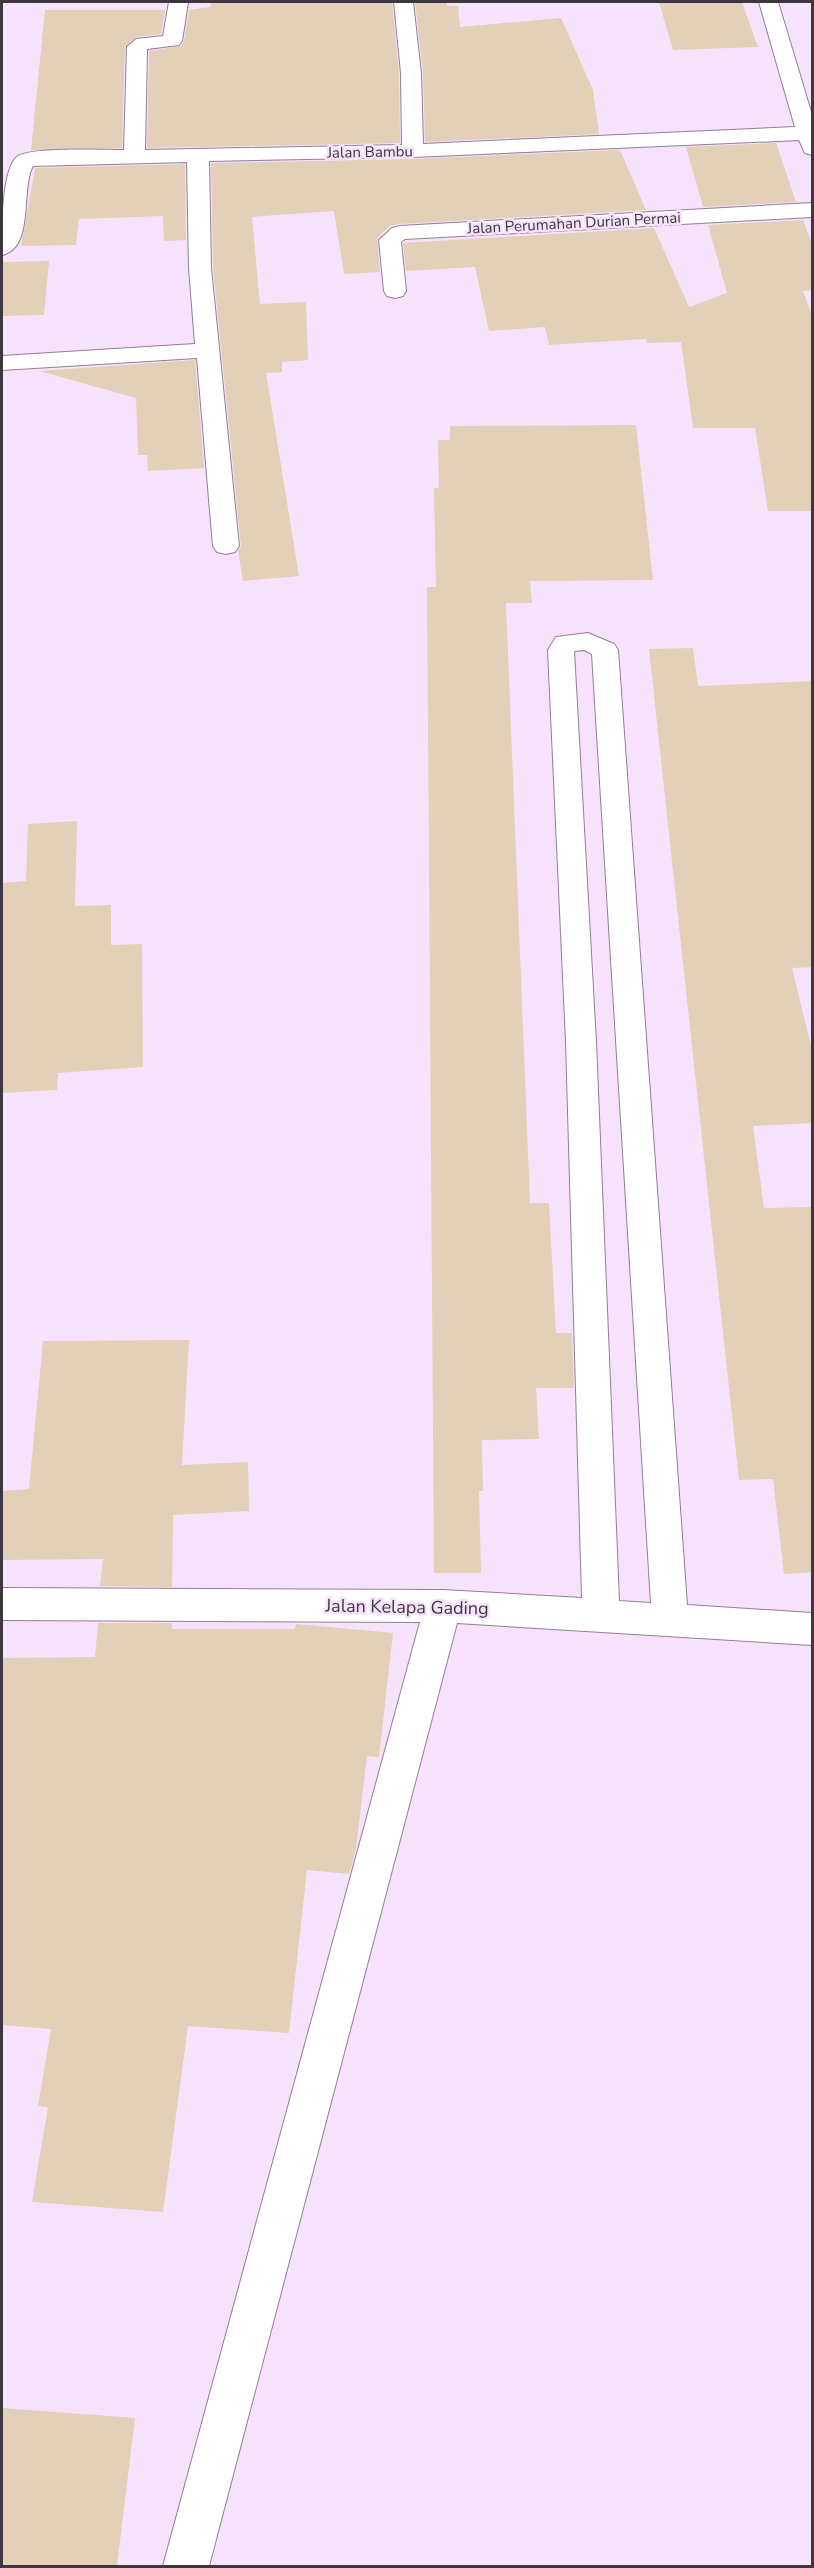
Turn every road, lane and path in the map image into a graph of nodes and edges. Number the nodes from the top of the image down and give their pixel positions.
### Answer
1 (178, 2) edge
2 (403, 2) edge
3 (769, 2) edge
4 (806, 104) edge
5 (810, 141) edge
6 (413, 151) junction
7 (198, 154) junction
8 (134, 155) junction
9 (813, 210) edge
10 (2, 248) edge
11 (395, 291) dead end
12 (207, 350) junction
13 (2, 363) edge
14 (226, 546) dead end
15 (2, 1604) edge
16 (443, 1606) junction
17 (602, 1616) junction
18 (670, 1621) junction
19 (813, 1629) edge
20 (186, 2566) edge

1 - 8 street
2 - 6 street
3 - 4 street
4 - 5 street
5 - 6 street, Jalan Bambu
6 - 7 street, Jalan Bambu
7 - 8 street, Jalan Bambu
7 - 12 street
8 - 10 street, Jalan Bambu
9 - 11 street, Jalan Perumahan Durian Permai
12 - 13 street
12 - 14 street
15 - 16 street, Jalan Kelapa Gading
16 - 17 street, Jalan Kelapa Gading
16 - 20 street
17 - 18 street, Jalan Kelapa Gading
17 - 18 street
18 - 19 street, Jalan Kelapa Gading

